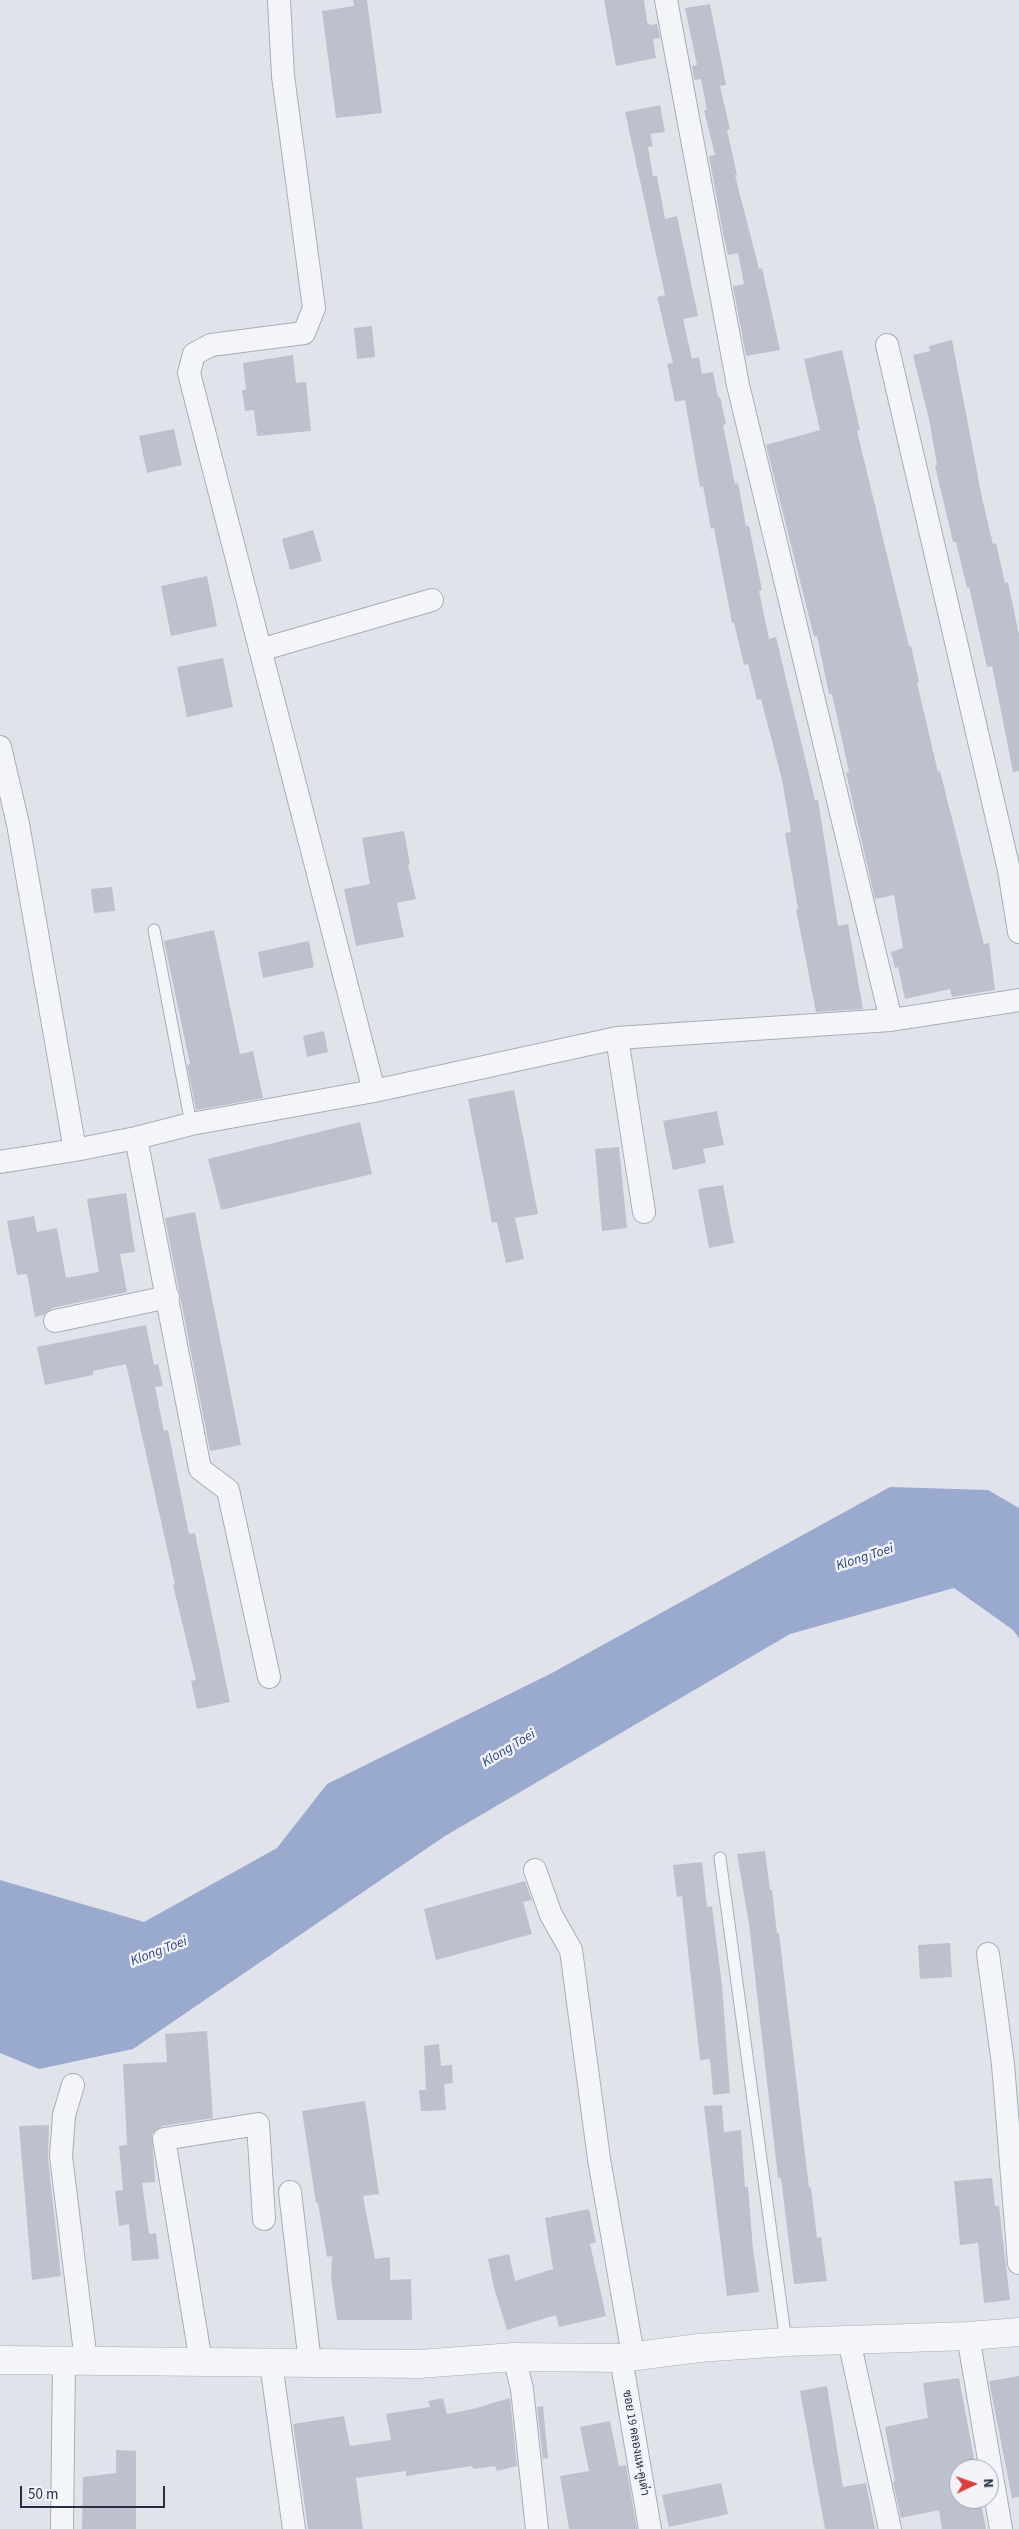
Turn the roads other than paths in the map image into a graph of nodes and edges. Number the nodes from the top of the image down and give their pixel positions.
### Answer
1 (279, 0) edge
2 (666, 0) edge
3 (887, 345) dead end
4 (432, 600) dead end
5 (260, 650) junction
6 (0, 747) edge
7 (154, 930) dead end
8 (1019, 932) edge
9 (1019, 1000) edge
10 (891, 1020) junction
11 (617, 1038) junction
12 (374, 1091) junction
13 (191, 1124) junction
14 (136, 1138) junction
15 (75, 1150) junction
16 (0, 1162) edge
17 (644, 1212) dead end
18 (168, 1297) junction
19 (55, 1320) dead end
20 (269, 1677) dead end
21 (720, 1858) dead end
22 (536, 1870) dead end
23 (988, 1954) dead end
24 (73, 2085) dead end
25 (290, 2192) dead end
26 (264, 2219) dead end
27 (1019, 2263) edge
28 (1019, 2332) edge
29 (968, 2336) junction
30 (849, 2340) junction
31 (786, 2342) junction
32 (514, 2357) junction
33 (627, 2357) junction
34 (0, 2360) edge
35 (75, 2361) junction
36 (201, 2362) junction
37 (271, 2363) junction
38 (310, 2363) junction
39 (62, 2529) edge
40 (294, 2529) edge
41 (537, 2529) edge
42 (650, 2529) edge
43 (890, 2529) edge
44 (1001, 2529) edge

1 - 5 street
2 - 10 street
3 - 8 street
4 - 5 street
5 - 12 street
6 - 15 street
7 - 13 lane
9 - 10 street
10 - 11 street
11 - 12 street
11 - 17 street
12 - 13 street
13 - 14 street
14 - 15 street
14 - 18 street
15 - 16 street
18 - 19 street
18 - 20 street
21 - 31 lane
22 - 33 street, ซอย 19 คลองแห-คูเต่า
23 - 27 street
24 - 35 street
25 - 38 street
26 - 36 street
28 - 29 street
29 - 30 street
29 - 44 street
30 - 31 street
30 - 43 street
31 - 33 street
32 - 33 street
32 - 38 street
32 - 41 street
33 - 42 street, ซอย 19 คลองแห-คูเต่า
34 - 35 street
35 - 36 street
35 - 39 street
36 - 37 street
37 - 38 street
37 - 40 street

